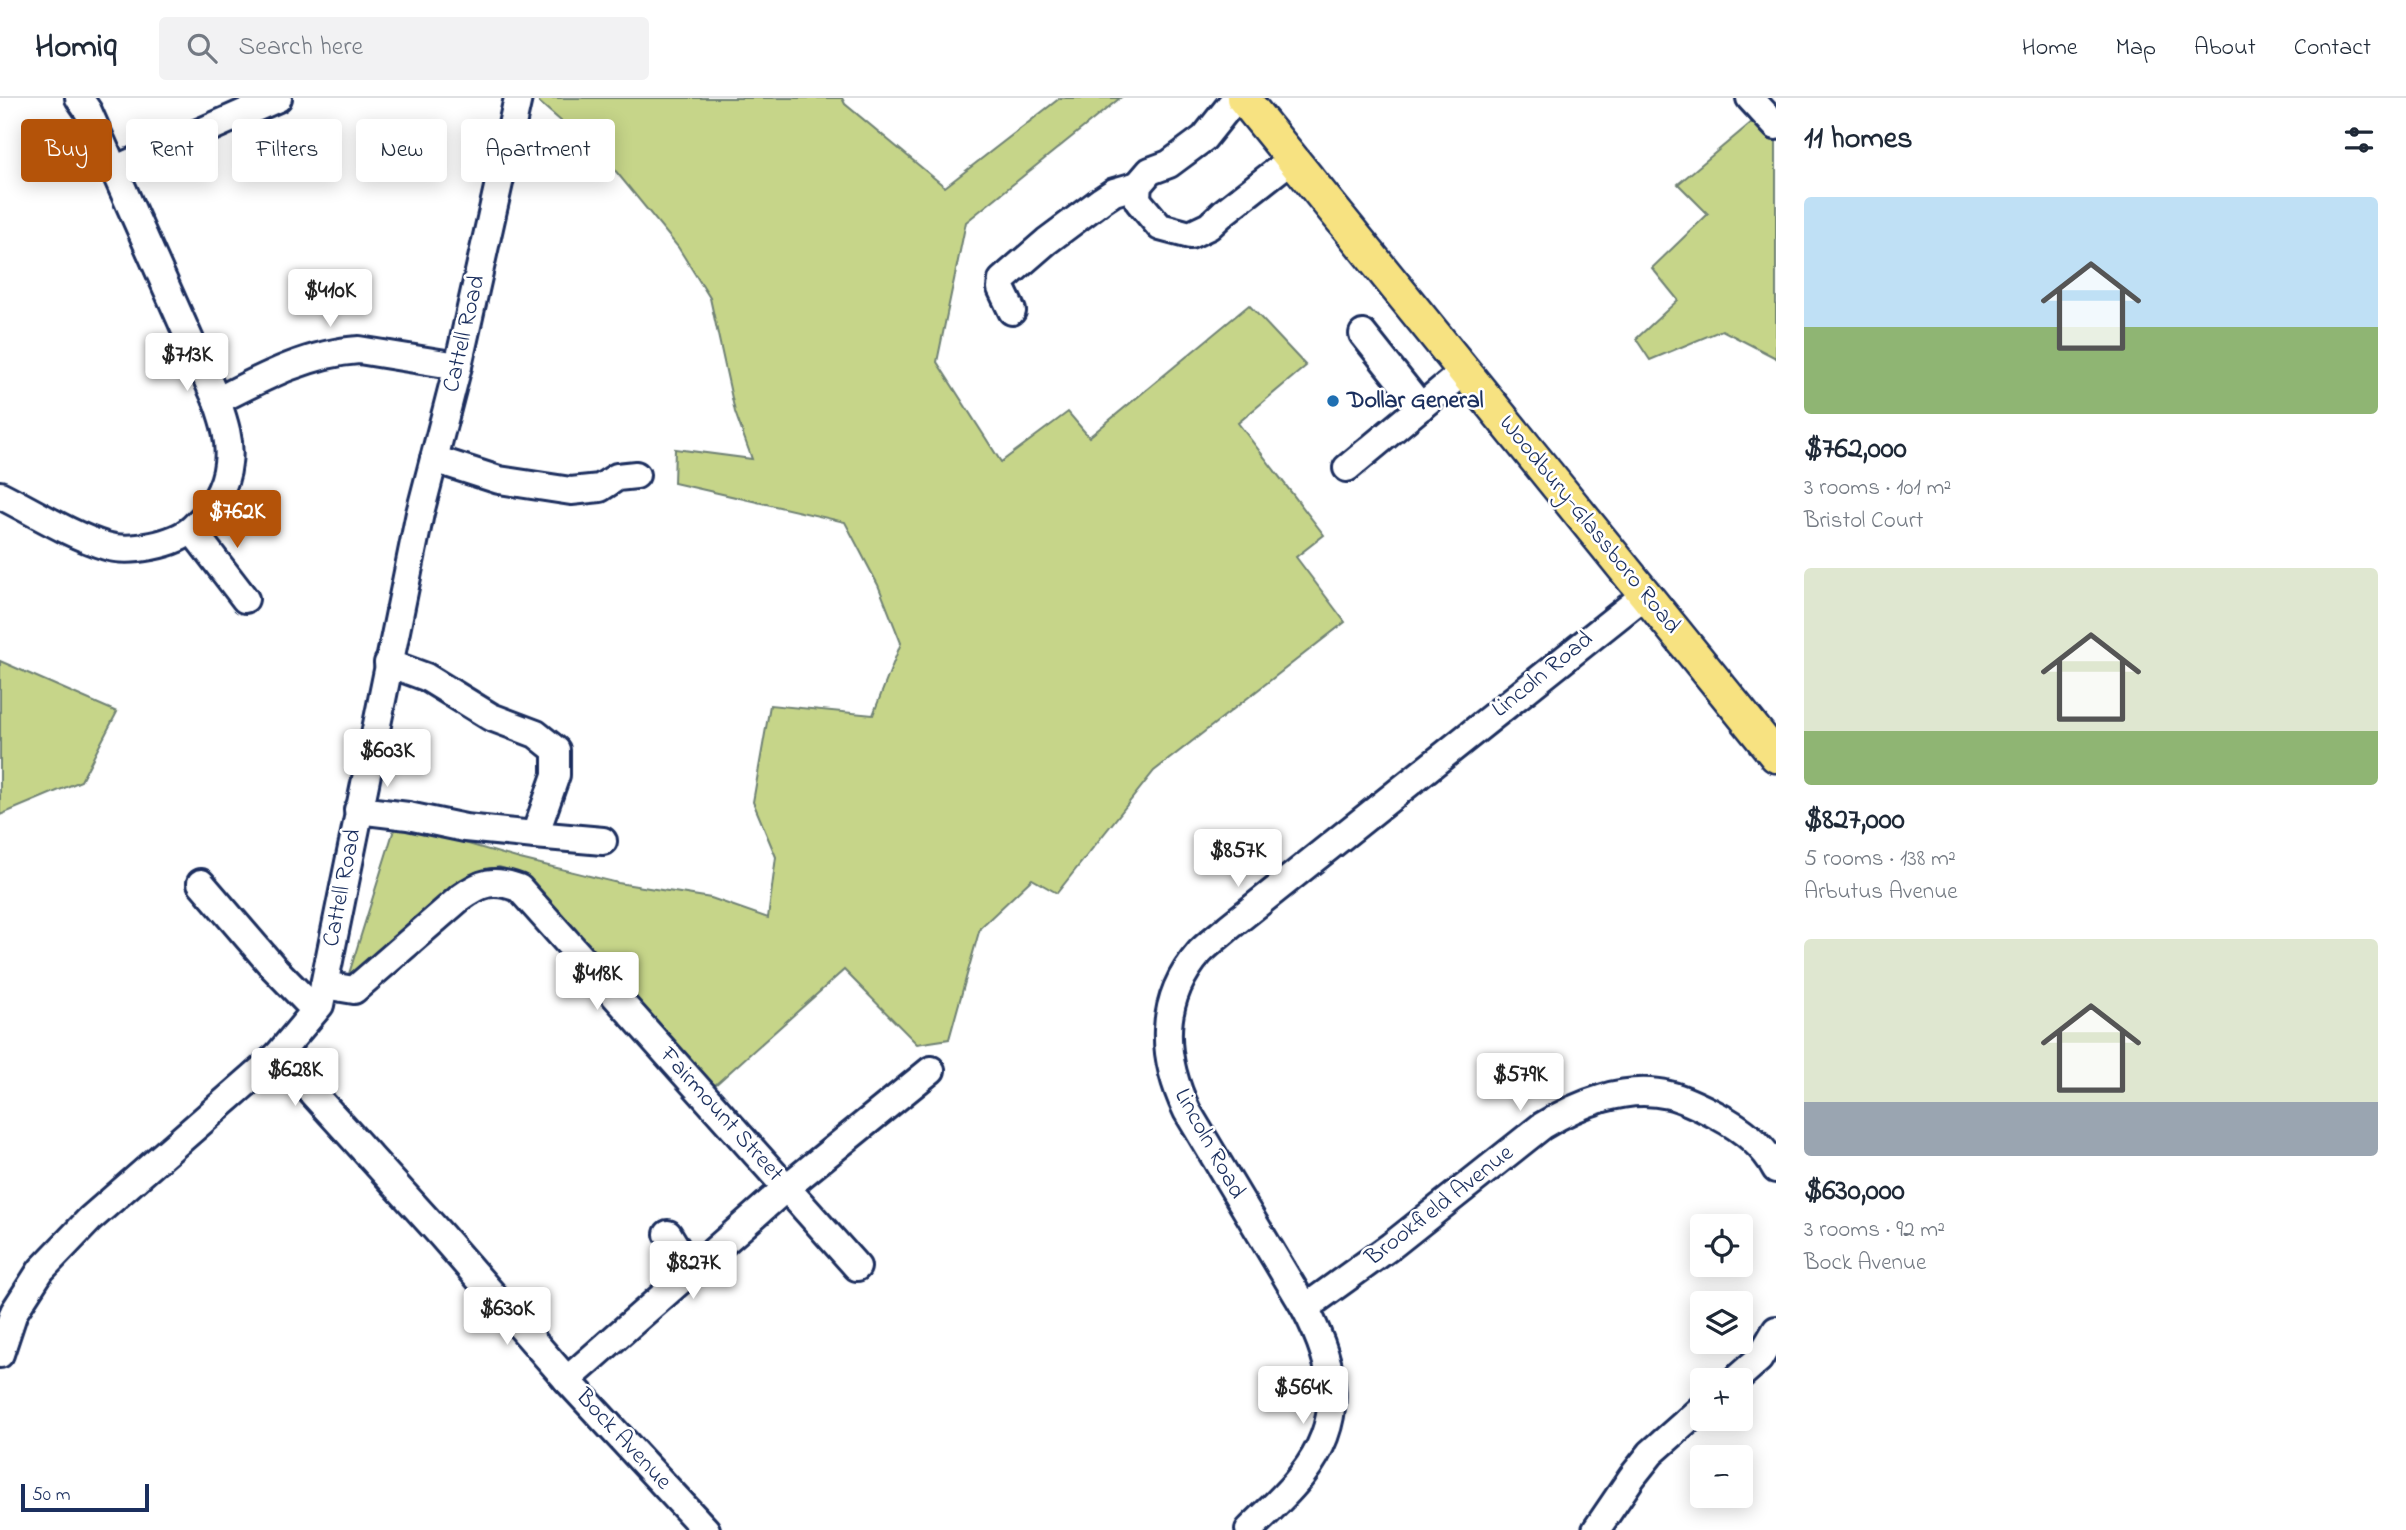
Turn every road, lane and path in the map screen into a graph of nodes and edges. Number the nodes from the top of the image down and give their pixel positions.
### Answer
1 (79, 98) edge
2 (278, 98) edge
3 (518, 98) edge
4 (1236, 98) edge
5 (1243, 98) edge
6 (1750, 98) edge
7 (1776, 126) edge
8 (1292, 159) junction
9 (114, 170) junction
10 (1138, 185) junction
11 (1012, 311) dead end
12 (1363, 334) dead end
13 (458, 366) junction
14 (1464, 371) junction
15 (217, 401) junction
16 (1421, 407) junction
17 (434, 458) junction
18 (1347, 468) dead end
19 (636, 475) dead end
20 (0, 495) edge
21 (192, 530) junction
22 (1646, 594) junction
23 (245, 599) dead end
24 (388, 663) junction
25 (1776, 755) edge
26 (358, 810) junction
27 (536, 835) junction
28 (603, 841) dead end
29 (201, 883) dead end
30 (324, 985) junction
31 (315, 1010) junction
32 (278, 1055) junction
33 (931, 1070) dead end
34 (1773, 1155) edge
35 (787, 1187) junction
36 (668, 1234) dead end
37 (857, 1268) dead end
38 (691, 1272) junction
39 (1305, 1308) junction
40 (1776, 1330) edge
41 (0, 1354) edge
42 (1749, 1368) edge
43 (567, 1380) junction
44 (1690, 1419) edge
45 (706, 1530) edge
46 (1249, 1530) edge
47 (1596, 1530) edge

1 - 9 street
2 - 9 street
3 - 13 street, Cattell Road
4 - 10 street
5 - 8 main road, Woodbury-Glassboro Road
6 - 7 street
8 - 10 street
8 - 14 main road, Woodbury-Glassboro Road
9 - 15 street
10 - 11 street
12 - 16 street
13 - 15 street
13 - 17 street, Cattell Road
14 - 16 street
14 - 22 main road, Woodbury-Glassboro Road
15 - 21 street
16 - 18 street
17 - 19 street
17 - 24 street, Cattell Road
20 - 21 street
21 - 23 street
22 - 25 main road, Woodbury-Glassboro Road
22 - 39 street, Lincoln Road
24 - 26 street, Cattell Road
24 - 27 street
26 - 27 street
26 - 30 street, Cattell Road
27 - 28 street
29 - 31 street
30 - 31 street, Cattell Road
30 - 35 street, Fairmount Street
31 - 32 street, Cattell Road
32 - 41 street, Cattell Road
32 - 43 street, Bock Avenue
33 - 35 street
34 - 39 street, Brookfield Avenue
35 - 37 street, Fairmount Street
35 - 38 street
36 - 38 street
38 - 43 street
39 - 46 street, Lincoln Road
40 - 42 street
43 - 45 street, Bock Avenue
44 - 47 street

